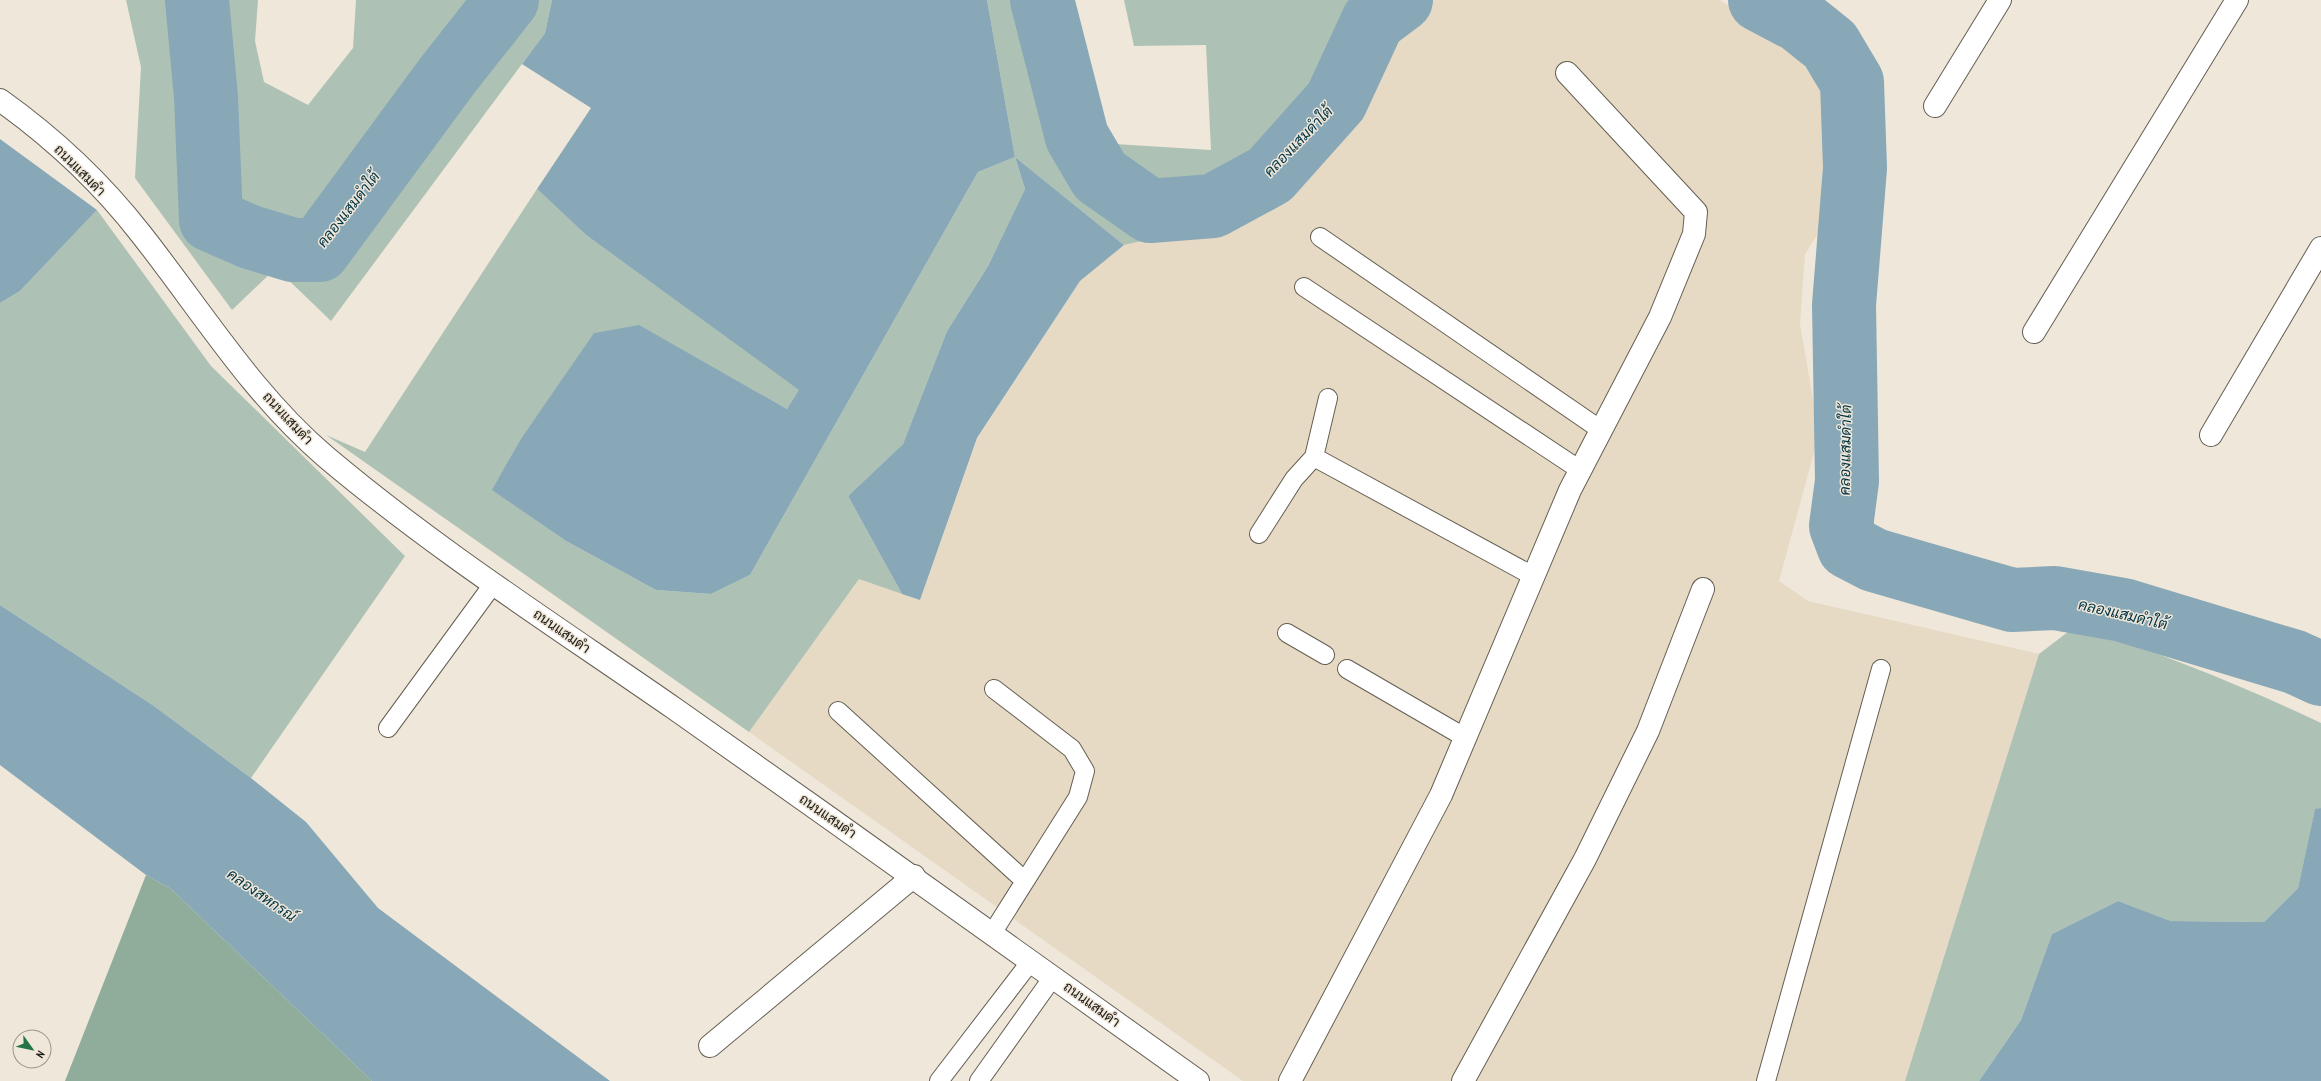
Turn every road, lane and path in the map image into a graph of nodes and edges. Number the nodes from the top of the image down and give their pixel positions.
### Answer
1 (2000, 0) edge
2 (2237, 0) edge
3 (1566, 73) dead end
4 (0, 100) edge
5 (1935, 106) dead end
6 (1320, 237) dead end
7 (2321, 248) edge
8 (1304, 287) dead end
9 (2034, 332) dead end
10 (1328, 398) dead end
11 (1601, 430) junction
12 (2211, 435) dead end
13 (1314, 457) junction
14 (1580, 470) junction
15 (1259, 534) dead end
16 (1533, 576) junction
17 (494, 583) junction
18 (1703, 589) dead end
19 (1287, 633) dead end
20 (1324, 655) dead end
21 (1347, 669) dead end
22 (1881, 669) dead end
23 (994, 689) dead end
24 (838, 711) dead end
25 (388, 728) dead end
26 (1466, 738) junction
27 (914, 876) junction
28 (1025, 881) junction
29 (993, 932) junction
30 (1031, 961) junction
31 (1054, 977) junction
32 (710, 1046) dead end
33 (939, 1081) edge
34 (979, 1081) edge
35 (1198, 1081) edge
36 (1290, 1081) edge
37 (1463, 1081) edge
38 (1766, 1081) edge

1 - 5 street
2 - 9 street
3 - 11 street
4 - 17 street, ถนนแสมดำ
6 - 11 lane
7 - 12 street
8 - 14 lane
10 - 13 lane
11 - 14 street
13 - 15 lane
13 - 16 lane
14 - 16 street
16 - 26 street
17 - 25 lane
17 - 27 street, ถนนแสมดำ
18 - 37 street
19 - 20 lane
21 - 26 lane
22 - 38 lane
23 - 28 lane
24 - 28 lane
26 - 36 street
27 - 29 street, ถนนแสมดำ
27 - 32 street
28 - 29 lane
29 - 30 street, ถนนแสมดำ
30 - 31 street, ถนนแสมดำ
30 - 33 lane
31 - 34 lane
31 - 35 street, ถนนแสมดำ

